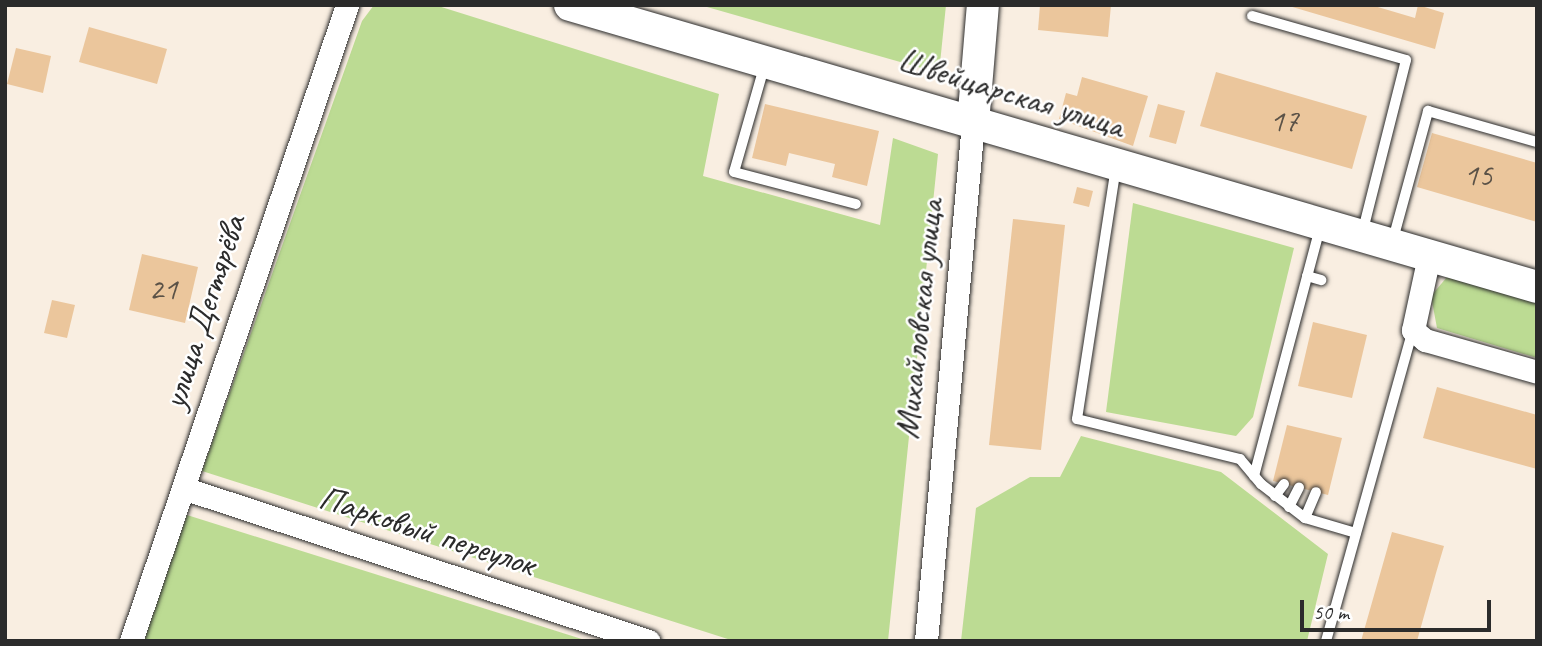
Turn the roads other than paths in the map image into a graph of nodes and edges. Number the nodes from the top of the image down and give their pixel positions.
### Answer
1 (347, 5) edge
2 (570, 5) edge
3 (983, 5) edge
4 (1252, 16) dead end
5 (765, 62) junction
6 (972, 123) junction
7 (1537, 142) edge
8 (1116, 165) junction
9 (856, 204) dead end
10 (1321, 225) junction
11 (1362, 237) junction
12 (1391, 246) junction
13 (1429, 256) junction
14 (1307, 276) junction
15 (1321, 280) dead end
16 (1537, 287) edge
17 (1413, 330) junction
18 (1537, 372) edge
19 (1254, 475) junction
20 (1283, 484) dead end
21 (1299, 487) dead end
22 (183, 488) junction
23 (1316, 492) dead end
24 (1275, 496) junction
25 (1289, 506) junction
26 (1306, 517) junction
27 (1356, 533) junction
28 (131, 641) edge
29 (649, 641) edge
30 (926, 641) edge
31 (1326, 641) edge

1 - 22 street, улица Дегтярёва
2 - 5 street, Швейцарская улица
3 - 6 street, Михайловская улица
4 - 11 lane
5 - 6 street, Швейцарская улица
5 - 9 lane
6 - 8 street, Швейцарская улица
6 - 30 street, Михайловская улица
7 - 12 lane
8 - 10 street, Швейцарская улица
8 - 19 lane
10 - 11 street, Швейцарская улица
10 - 14 lane
11 - 12 street, Швейцарская улица
12 - 13 street, Швейцарская улица
13 - 16 street, Швейцарская улица
13 - 17 street
14 - 15 lane
14 - 19 lane
17 - 18 street
17 - 27 lane
19 - 24 lane
20 - 24 lane
21 - 25 lane
22 - 28 street, улица Дегтярёва
22 - 29 street, Парковый переулок
23 - 26 lane
24 - 25 lane
25 - 26 lane
26 - 27 lane
27 - 31 lane

